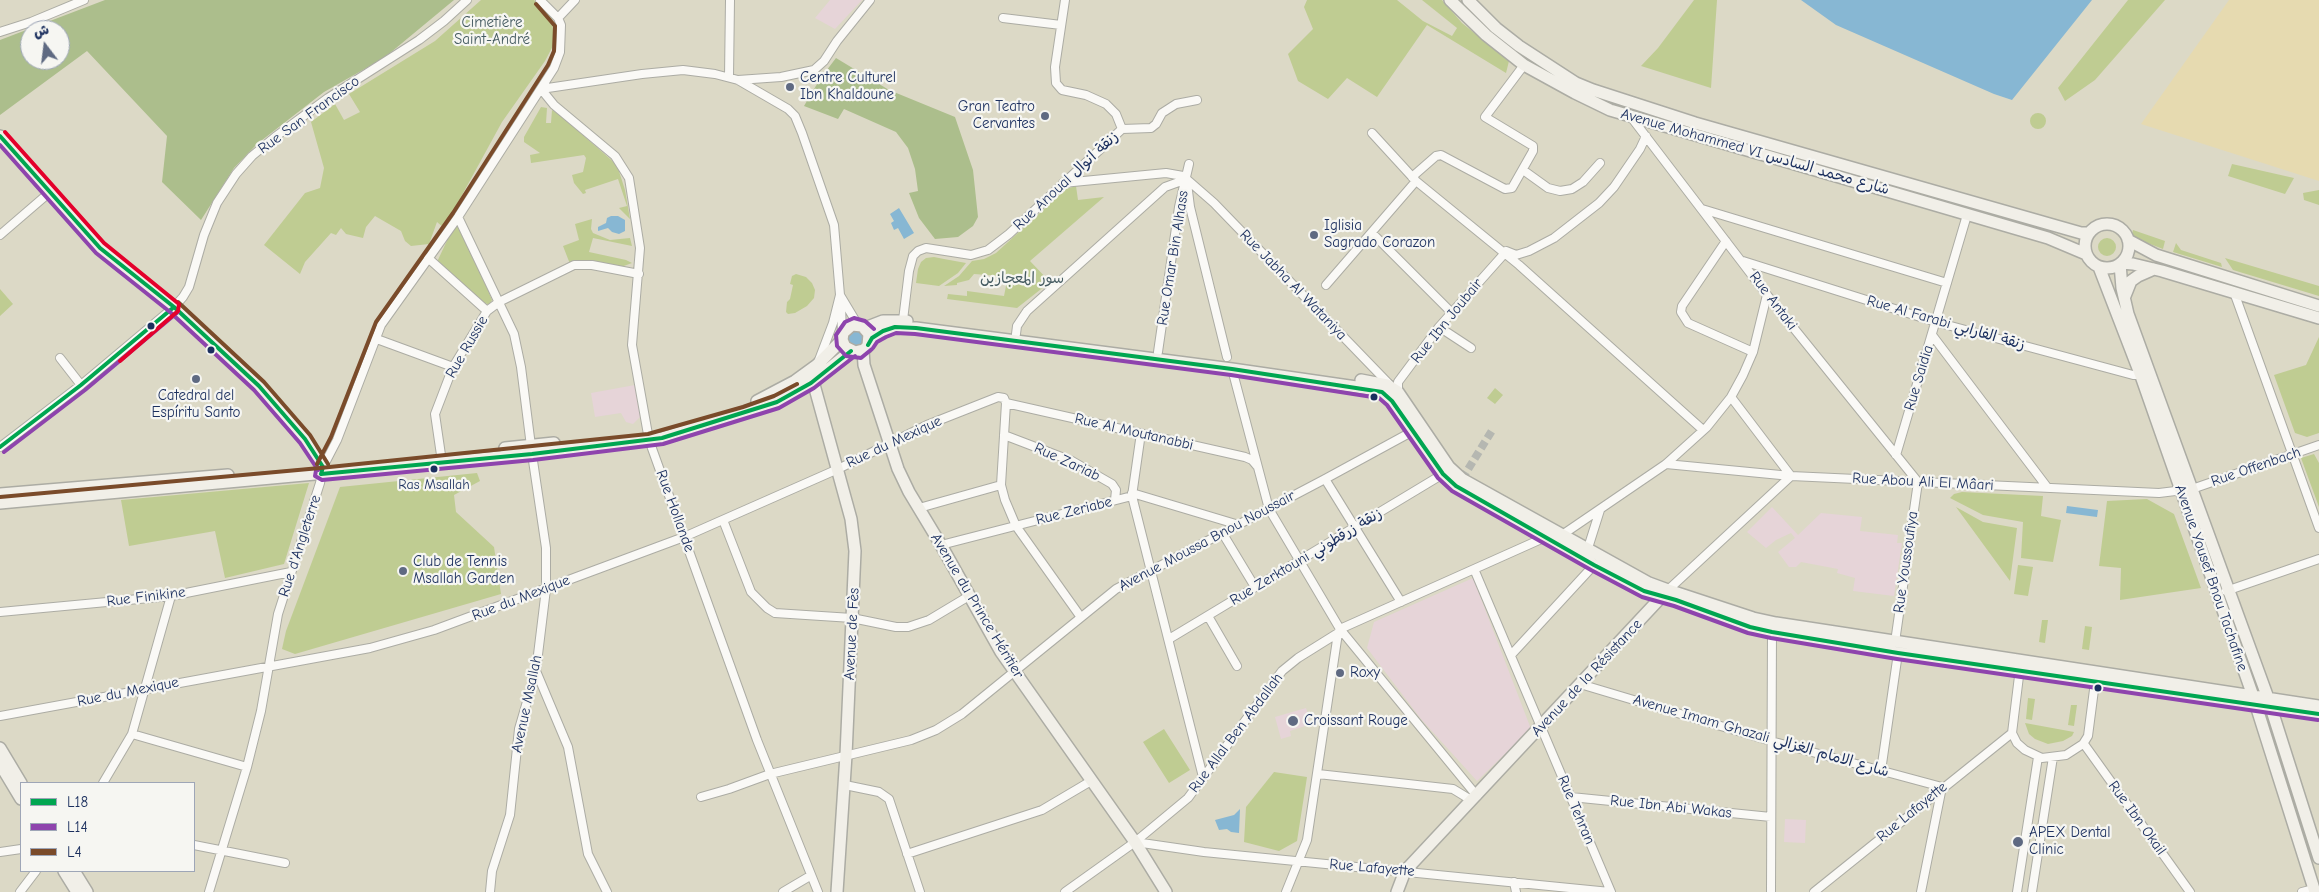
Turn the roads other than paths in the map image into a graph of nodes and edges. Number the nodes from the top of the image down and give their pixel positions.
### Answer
1 (84, 0) edge
2 (467, 0) edge
3 (540, 0) edge
4 (575, 0) edge
5 (730, 0) edge
6 (870, 0) edge
7 (1065, 0) edge
8 (1450, 0) edge
9 (1468, 0) edge
10 (74, 2) edge
11 (558, 18) junction
12 (1003, 18) dead end
13 (1061, 24) junction
14 (0, 32) edge
15 (1524, 65) junction
16 (729, 77) junction
17 (738, 80) junction
18 (541, 89) junction
19 (1197, 100) dead end
20 (1631, 117) junction
21 (1122, 129) junction
22 (1372, 133) dead end
23 (0, 136) edge
24 (1646, 136) junction
25 (1600, 163) dead end
26 (1189, 164) dead end
27 (1522, 170) junction
28 (1187, 178) junction
29 (1414, 179) junction
30 (1063, 182) junction
31 (50, 192) junction
32 (1702, 209) junction
33 (1967, 215) junction
34 (458, 217) junction
35 (1372, 233) junction
36 (2089, 233) junction
37 (0, 235) edge
38 (2128, 240) junction
39 (1726, 241) junction
40 (1494, 246) junction
41 (1504, 254) junction
42 (2086, 254) junction
43 (428, 258) junction
44 (1743, 261) junction
45 (2121, 264) junction
46 (2099, 267) junction
47 (2154, 269) junction
48 (639, 274) junction
49 (1947, 283) junction
50 (1326, 285) dead end
51 (1767, 295) junction
52 (2235, 295) junction
53 (840, 296) junction
54 (2124, 300) junction
55 (499, 302) junction
56 (2319, 306) edge
57 (174, 307) junction
58 (487, 311) junction
59 (1451, 312) junction
60 (2319, 318) edge
61 (898, 320) junction
62 (1936, 322) junction
63 (862, 326) junction
64 (1439, 327) junction
65 (1016, 334) junction
66 (1932, 335) junction
67 (374, 338) junction
68 (842, 338) junction
69 (1471, 348) dead end
70 (861, 349) junction
71 (1158, 352) junction
72 (1752, 352) junction
73 (1227, 357) dead end
74 (60, 358) dead end
75 (817, 365) junction
76 (454, 367) junction
77 (1232, 368) junction
78 (2146, 375) junction
79 (813, 381) junction
80 (81, 385) junction
81 (1398, 392) junction
82 (1731, 397) junction
83 (1006, 406) junction
84 (1417, 429) junction
85 (1703, 430) junction
86 (1141, 433) junction
87 (1004, 434) junction
88 (649, 437) junction
89 (889, 443) junction
90 (2319, 445) edge
91 (0, 447) edge
92 (532, 450) junction
93 (2292, 454) junction
94 (441, 455) junction
95 (1896, 455) junction
96 (1666, 464) junction
97 (1258, 467) junction
98 (838, 469) junction
99 (322, 470) junction
100 (1443, 474) junction
101 (1792, 476) junction
102 (1326, 480) junction
103 (1918, 482) junction
104 (1001, 485) junction
105 (2047, 487) junction
106 (2187, 490) junction
107 (0, 494) edge
108 (1132, 494) junction
109 (1116, 500) junction
110 (0, 503) edge
111 (919, 508) junction
112 (1269, 509) junction
113 (1600, 510) junction
114 (723, 520) junction
115 (1239, 525) junction
116 (1016, 526) junction
117 (1355, 527) junction
118 (2319, 528) edge
119 (1223, 534) junction
120 (1555, 535) junction
121 (684, 537) junction
122 (941, 545) junction
123 (1588, 548) junction
124 (2319, 559) edge
125 (1300, 560) junction
126 (1594, 565) junction
127 (1474, 569) junction
128 (1152, 570) junction
129 (291, 572) junction
130 (1255, 587) junction
131 (546, 589) junction
132 (2229, 590) junction
133 (1665, 593) junction
134 (2216, 593) junction
135 (171, 596) junction
136 (969, 596) junction
137 (1402, 602) junction
138 (0, 612) edge
139 (1080, 616) junction
140 (1208, 616) junction
141 (852, 618) junction
142 (1772, 627) junction
143 (1339, 631) junction
144 (1169, 639) junction
145 (1897, 647) junction
146 (1511, 655) junction
147 (269, 665) junction
148 (1237, 666) dead end
149 (2020, 666) junction
150 (536, 670) junction
151 (1013, 670) junction
152 (2095, 682) junction
153 (1580, 684) junction
154 (146, 689) junction
155 (2254, 700) junction
156 (2270, 702) junction
157 (2319, 706) edge
158 (2319, 714) edge
159 (0, 716) edge
160 (1541, 727) junction
161 (2012, 732) junction
162 (132, 734) junction
163 (1772, 741) junction
164 (2084, 744) junction
165 (0, 748) edge
166 (846, 755) junction
167 (2038, 757) junction
168 (2053, 758) junction
169 (0, 764) edge
170 (247, 767) junction
171 (1881, 771) junction
172 (770, 774) junction
173 (1318, 774) junction
174 (1202, 777) junction
175 (1091, 781) junction
176 (20, 782) edge
177 (105, 782) edge
178 (845, 785) junction
179 (1942, 787) junction
180 (20, 797) edge
181 (701, 797) dead end
182 (1571, 797) junction
183 (1474, 798) junction
184 (1771, 817) junction
185 (1134, 842) junction
186 (195, 845) edge
187 (20, 849) edge
188 (223, 850) junction
189 (0, 852) edge
190 (907, 854) junction
191 (2319, 858) edge
192 (1300, 861) junction
193 (285, 863) dead end
194 (1406, 871) junction
195 (35, 872) edge
196 (65, 872) edge
197 (75, 872) edge
198 (810, 876) junction
199 (1514, 882) junction
200 (2315, 891) edge
201 (20, 892) edge
202 (77, 892) edge
203 (87, 892) edge
204 (209, 892) edge
205 (490, 892) edge
206 (607, 892) edge
207 (783, 892) edge
208 (818, 892) edge
209 (837, 892) edge
210 (920, 892) edge
211 (1065, 892) edge
212 (1166, 892) edge
213 (1286, 892) edge
214 (1397, 892) edge
215 (1516, 892) edge
216 (1610, 892) edge
217 (1771, 892) edge
218 (1814, 892) edge
219 (1921, 892) edge
220 (2017, 892) edge
221 (2032, 892) edge
222 (2190, 892) edge
223 (2302, 892) edge

1 - 10 street
2 - 57 street, Rue San Francisco
3 - 11 street
4 - 11 street
5 - 16 street
6 - 17 street
7 - 13 street, Rue Anoual زنقة انوال
8 - 15 main road, Avenue Mohammed VI شارع محمد السادس
9 - 36 main road, Avenue Mohammed VI شارع محمد السادس
10 - 14 street
11 - 18 street, Rue d'Angleterre
12 - 13 street
13 - 21 street, Rue Anoual زنقة انوال
15 - 20 main road, Avenue Mohammed VI شارع محمد السادس
15 - 27 street
16 - 17 street
16 - 18 street
17 - 53 street
18 - 34 street, Rue d'Angleterre
18 - 48 street, Rue Hollande
19 - 21 street
20 - 24 street, Rue Antaki
20 - 33 main road, Avenue Mohammed VI شارع محمد السادس
21 - 30 street, Rue Anoual زنقة انوال
22 - 29 street
23 - 31 main road
24 - 32 street, Rue Antaki
24 - 40 street
25 - 27 street
26 - 28 street, Rue Omar Bin Alhass
27 - 29 street
28 - 30 street
28 - 65 street
28 - 71 street, Rue Omar Bin Alhass
28 - 73 street
28 - 81 street, Rue Jabha Al Wataniya
29 - 35 street
29 - 40 street
30 - 61 street, Rue Anoual زنقة انوال
31 - 37 street
31 - 57 main road
32 - 39 street, Rue Antaki
32 - 49 street
33 - 42 main road, Avenue Mohammed VI شارع محمد السادس
33 - 49 street, Rue Saidia
34 - 43 street, Rue d'Angleterre
34 - 55 street, Avenue Msallah
35 - 50 street
35 - 59 street
36 - 38 main road
36 - 42 main road
38 - 45 main road
38 - 56 main road
39 - 44 street, Rue Antaki
39 - 72 street
40 - 41 street
41 - 59 street, Rue Ibn Joubair
41 - 85 street
42 - 46 main road, Avenue Mohammed VI شارع محمد السادس
43 - 58 street
43 - 67 street, Rue d'Angleterre
44 - 51 street, Rue Antaki
44 - 62 street, Rue Al Farabi زنقة الفارابي
45 - 46 main road
45 - 47 main road
45 - 54 main road, Avenue Yousef Bnou Tachafine
46 - 78 main road, Avenue Yousef Bnou Tachafine
47 - 52 main road
47 - 54 main road
48 - 55 street, Rue Russie
48 - 88 street, Rue Hollande
49 - 62 street, Rue Saidia
51 - 72 street, Rue Allal Ben Abdallah
51 - 95 street, Rue Antaki
52 - 60 main road
52 - 93 street
53 - 63 street
53 - 68 street
53 - 75 street
54 - 78 main road, Avenue Yousef Bnou Tachafine
55 - 58 street, Rue Russie
55 - 92 street, Avenue Msallah
57 - 80 street, Rue San Francisco
57 - 99 main road
58 - 76 street, Rue Russie
59 - 64 street, Rue Ibn Joubair
61 - 63 main road
61 - 65 main road
62 - 66 street, Rue Saidia
62 - 78 street, Rue Al Farabi زنقة الفارابي
63 - 68 main road
63 - 70 main road
64 - 69 street
64 - 81 street, Rue Ibn Joubair
65 - 71 main road
66 - 95 street, Rue Saidia
66 - 105 street
67 - 76 street
67 - 99 street, Rue d'Angleterre
68 - 70 main road
68 - 75 main road
70 - 77 main road
70 - 79 main road
70 - 89 main road, Avenue du Prince Héritier
71 - 81 main road
72 - 82 street, Rue Allal Ben Abdallah
74 - 80 street
75 - 79 main road
75 - 88 main road
76 - 94 street, Rue Russie
77 - 84 main road
77 - 97 street
78 - 106 main road, Avenue Yousef Bnou Tachafine
79 - 88 main road
79 - 98 main road, Avenue de Fès
80 - 91 street, Rue San Francisco
81 - 84 main road
82 - 85 street, Rue Allal Ben Abdallah
82 - 101 street
83 - 86 street, Rue Al Moutanabbi
83 - 87 street
83 - 89 street, Rue du Mexique
84 - 100 main road
84 - 102 street, Avenue Moussa Bnou Noussair
84 - 120 main road
85 - 96 street, Rue Allal Ben Abdallah
86 - 97 street, Rue Al Moutanabbi
86 - 108 street
87 - 104 street
87 - 109 street, Rue Zariab
88 - 92 main road
88 - 121 street, Rue Hollande
89 - 98 street, Rue du Mexique
89 - 111 main road, Avenue du Prince Héritier
90 - 93 street, Rue Offenbach
92 - 94 main road
92 - 99 main road
92 - 131 street, Avenue Msallah
93 - 106 street, Rue Offenbach
93 - 118 street
94 - 99 main road
95 - 103 street, Rue Antaki
96 - 101 street, Rue Abou Ali El Mâari
96 - 113 street, Rue Allal Ben Abdallah
97 - 112 street
98 - 114 street, Rue du Mexique
98 - 141 main road, Avenue de Fès
99 - 107 main road
99 - 110 main road
99 - 129 street, Rue d'Angleterre
100 - 117 street, Rue Zerktouni زنقة زرقطوني
100 - 120 main road
101 - 103 street, Rue Abou Ali El Mâari
101 - 133 street, Avenue de la Résistance
102 - 112 street, Avenue Moussa Bnou Noussair
102 - 117 street
103 - 105 street, Rue Abou Ali El Mâari
103 - 145 street, Rue Youssoufiya
104 - 111 street
104 - 116 street
105 - 106 street, Rue Abou Ali El Mâari
106 - 132 main road, Avenue Yousef Bnou Tachafine
106 - 134 main road, Avenue Yousef Bnou Tachafine
108 - 109 street, Rue Zeriabe
108 - 115 street, Rue Zeriabe
108 - 128 street
109 - 116 street, Rue Zeriabe
111 - 122 main road, Avenue du Prince Héritier
112 - 115 street, Avenue Moussa Bnou Noussair
112 - 125 street
113 - 120 street, Rue Allal Ben Abdallah
113 - 123 street
114 - 121 street, Rue du Mexique
114 - 141 street
115 - 119 street, Avenue Moussa Bnou Noussair
116 - 122 street, Rue Zeriabe
116 - 139 street
117 - 125 street, Rue Zerktouni زنقة زرقطوني
117 - 137 street
119 - 128 street, Avenue Moussa Bnou Noussair
119 - 130 street
120 - 123 main road
120 - 126 main road
120 - 127 street, Rue Allal Ben Abdallah
121 - 131 street, Rue du Mexique
121 - 172 street, Rue Hollande
122 - 136 main road, Avenue du Prince Héritier
123 - 133 main road
124 - 132 street
125 - 130 street, Rue Zerktouni زنقة زرقطوني
125 - 143 street
126 - 133 main road
126 - 146 street
127 - 137 street, Rue Allal Ben Abdallah
127 - 146 street, Rue Tehran
128 - 139 street, Avenue Moussa Bnou Noussair
128 - 144 street
129 - 135 street, Rue Finikine
129 - 147 street, Rue d'Angleterre
130 - 140 street, Rue Zerktouni زنقة زرقطوني
131 - 147 street, Rue du Mexique
131 - 150 street, Avenue Msallah
132 - 134 street
132 - 156 main road, Avenue Yousef Bnou Tachafine
133 - 142 main road
133 - 153 main road, Avenue de la Résistance
134 - 155 main road, Avenue Yousef Bnou Tachafine
135 - 138 street, Rue Finikine
135 - 154 street
136 - 141 street
136 - 151 main road, Avenue du Prince Héritier
137 - 143 street, Rue Allal Ben Abdallah
139 - 151 street, Avenue Moussa Bnou Noussair
140 - 144 street, Rue Zerktouni زنقة زرقطوني
140 - 148 street
141 - 166 main road, Avenue de Fès
142 - 145 main road
142 - 163 street
143 - 173 street
143 - 174 street, Rue Allal Ben Abdallah
143 - 183 street
144 - 174 street
145 - 149 main road
145 - 171 street, Rue Youssoufiya
146 - 160 street, Rue Tehran
147 - 154 street, Rue du Mexique
147 - 170 street, Rue d'Angleterre
149 - 152 main road
149 - 155 main road
149 - 161 street
150 - 205 street, Avenue Msallah
150 - 206 street
151 - 166 street, Avenue Moussa Bnou Noussair
151 - 175 main road, Avenue du Prince Héritier
152 - 155 main road
152 - 164 street
153 - 160 main road, Avenue de la Résistance
153 - 163 street, Avenue Imam Ghazali شارع الامام الغزالي
154 - 159 street, Rue du Mexique
154 - 162 street
155 - 156 main road
155 - 200 main road, Avenue Yousef Bnou Tachafine
156 - 157 main road
156 - 158 main road
156 - 191 main road, Avenue Yousef Bnou Tachafine
160 - 182 street, Rue Tehran
160 - 183 main road, Avenue de la Résistance
161 - 167 street
161 - 179 street, Rue Lafayette
162 - 170 street
162 - 177 street
163 - 171 street, Avenue Imam Ghazali شارع الامام الغزالي
163 - 184 street
164 - 168 street
164 - 222 street, Rue Ibn Okail
165 - 176 main road
166 - 172 street, Avenue Moussa Bnou Noussair
166 - 178 main road, Avenue de Fès
167 - 168 street
167 - 220 street
168 - 221 street
169 - 180 main road
170 - 188 street, Rue d'Angleterre
171 - 179 street, Avenue Imam Ghazali شارع الامام الغزالي
172 - 181 street, Avenue Moussa Bnou Noussair
172 - 198 street, Rue Hollande
173 - 183 street
173 - 192 street
174 - 185 street, Rue Allal Ben Abdallah
175 - 185 main road, Avenue du Prince Héritier
175 - 190 street
178 - 190 street
178 - 209 main road, Avenue de Fès
179 - 218 street, Rue Lafayette
179 - 219 street
182 - 184 street, Rue Ibn Abi Wakas
182 - 216 street, Rue Tehran
183 - 194 main road, Avenue de la Résistance
184 - 217 street
185 - 192 street, Rue Lafayette
185 - 211 street, Rue Allal Ben Abdallah
185 - 212 main road, Avenue du Prince Héritier
186 - 188 street
187 - 189 street
188 - 193 street
188 - 204 street, Rue d'Angleterre
190 - 210 street
192 - 194 street, Rue Lafayette
192 - 213 street
194 - 199 street, Rue Lafayette
194 - 214 main road, Avenue de la Résistance
195 - 201 street
196 - 202 main road
197 - 203 main road
198 - 207 street
198 - 208 street, Rue Hollande
199 - 215 street
199 - 216 street, Rue Lafayette
200 - 223 street

